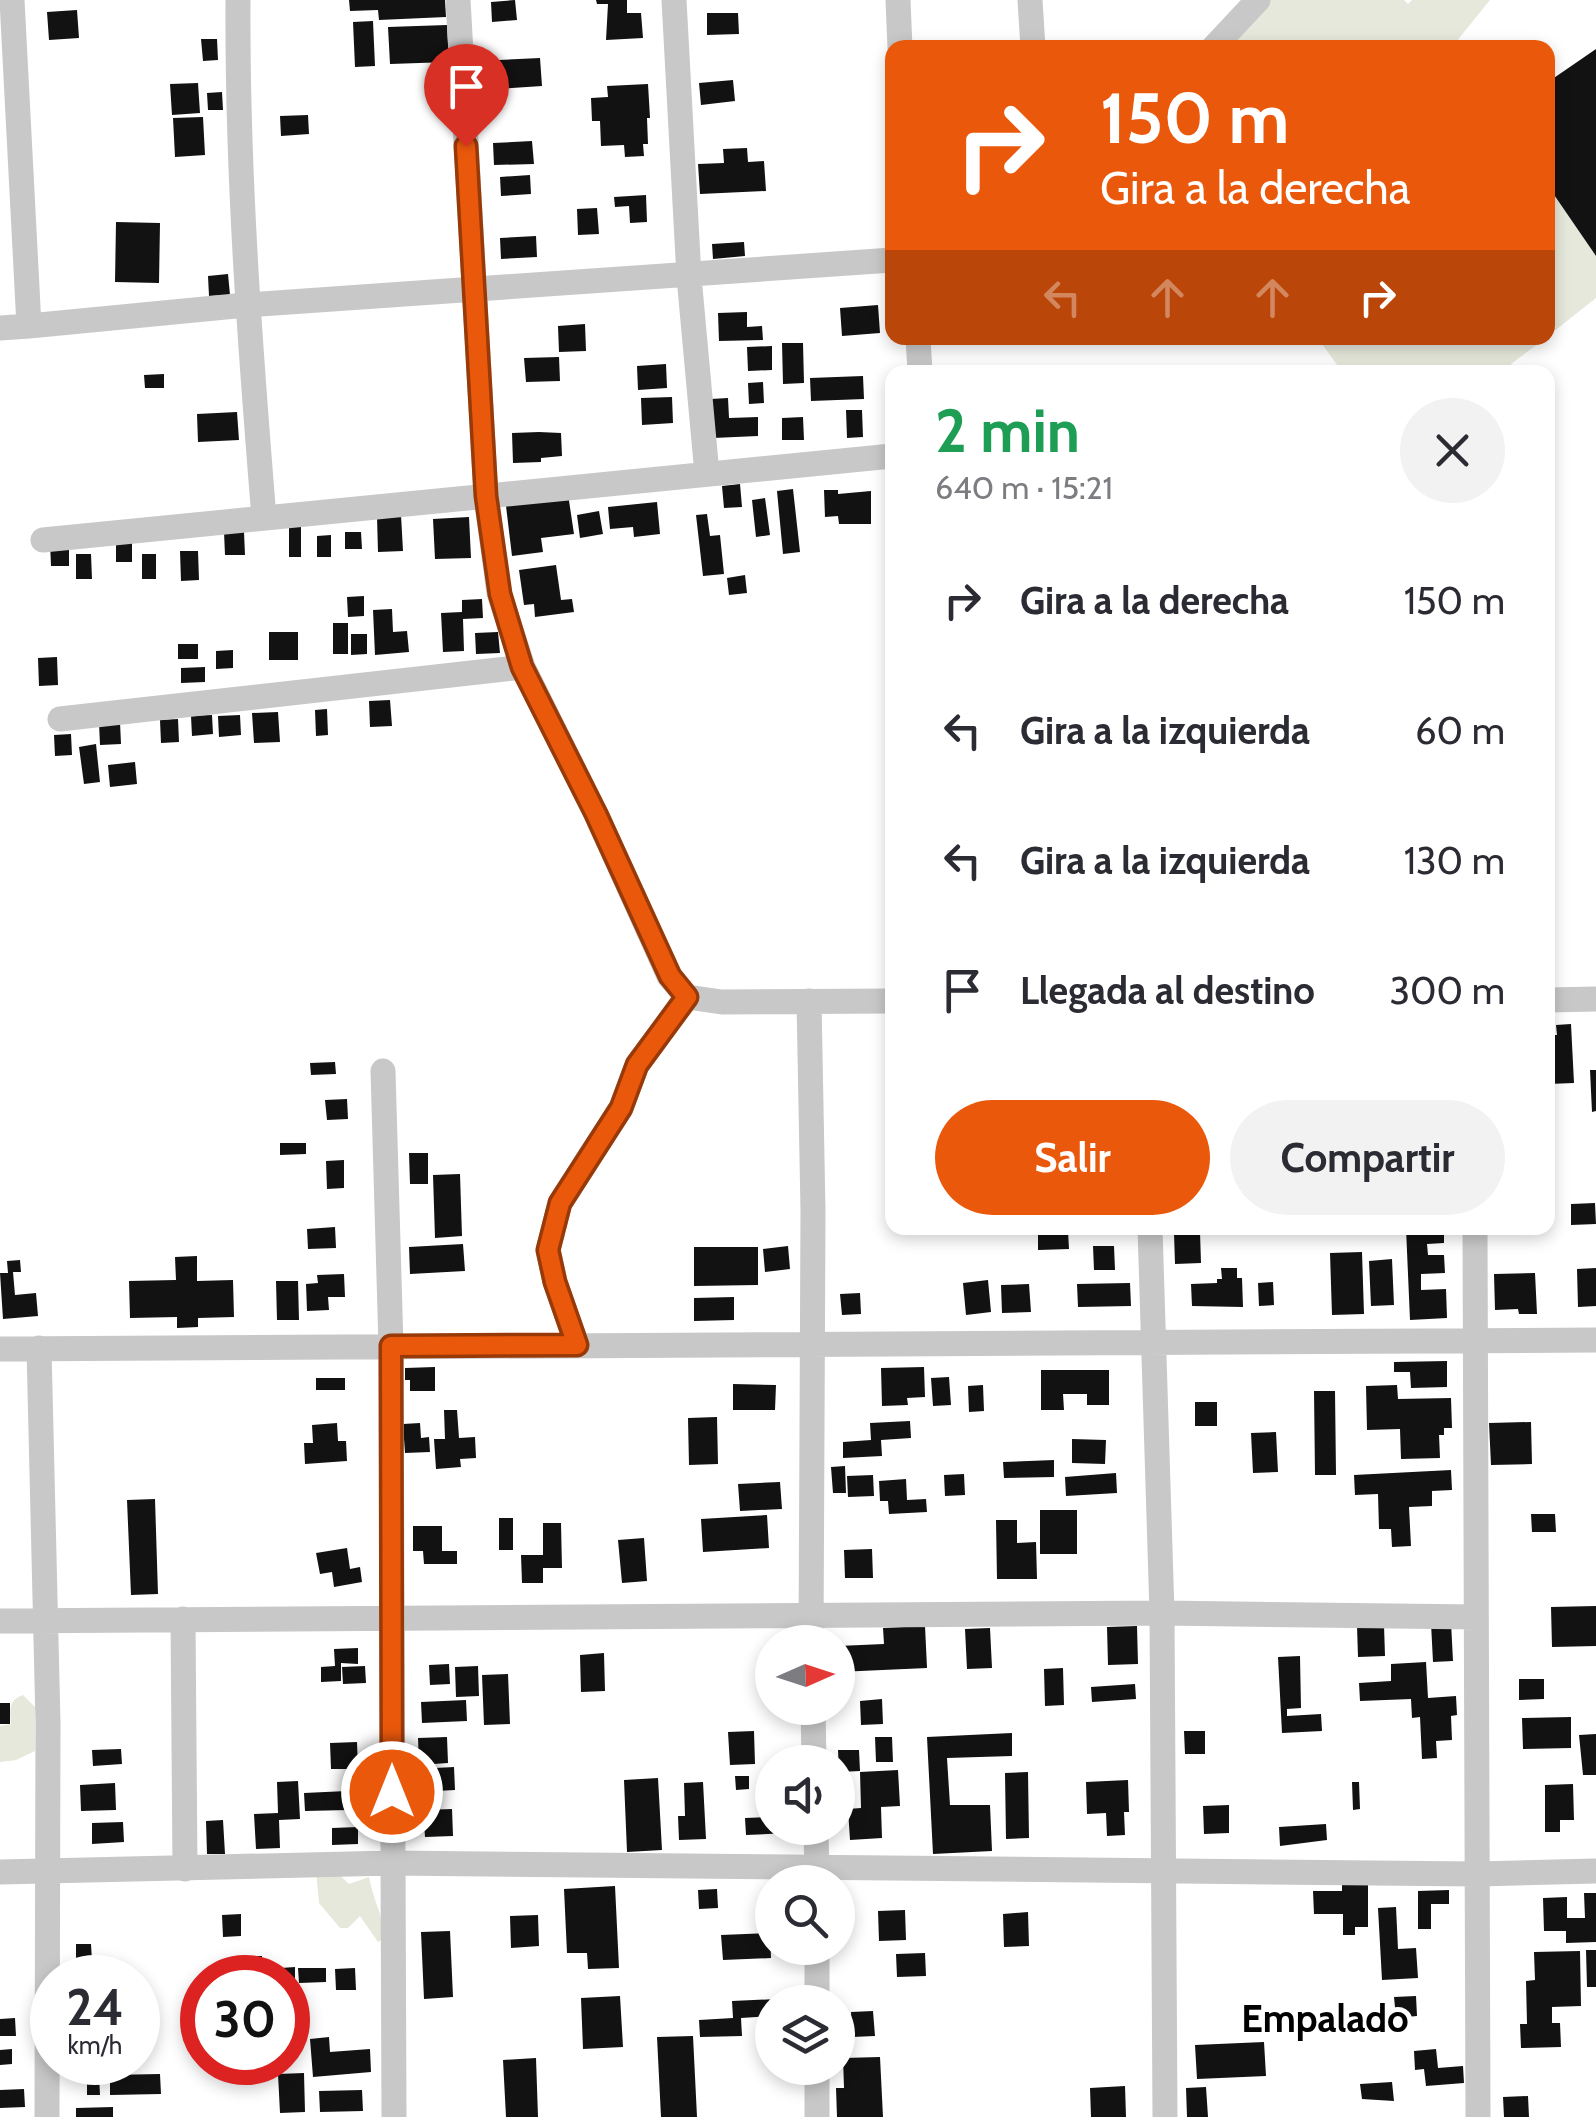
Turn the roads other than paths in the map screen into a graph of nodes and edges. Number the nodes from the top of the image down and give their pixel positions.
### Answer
1 (12, 0) edge
2 (238, 0) edge
3 (458, 0) edge
4 (674, 0) edge
5 (898, 0) edge
6 (1030, 0) edge
7 (1258, 0) edge
8 (900, 40) edge
9 (1032, 40) edge
10 (1220, 40) edge
11 (885, 261) edge
12 (688, 276) junction
13 (474, 291) junction
14 (246, 304) junction
15 (29, 326) junction
16 (0, 328) edge
17 (885, 457) edge
18 (707, 474) junction
19 (486, 496) junction
20 (264, 518) junction
21 (43, 540) dead end
22 (522, 667) junction
23 (60, 719) dead end
24 (687, 997) junction
25 (1596, 999) edge
26 (1555, 1000) edge
27 (809, 1001) junction
28 (885, 1001) edge
29 (384, 1071) dead end
30 (1150, 1235) edge
31 (1474, 1235) edge
32 (1474, 1340) junction
33 (1596, 1340) edge
34 (1154, 1342) junction
35 (810, 1344) junction
36 (577, 1345) junction
37 (391, 1346) junction
38 (39, 1348) junction
39 (0, 1349) edge
40 (1162, 1612) junction
41 (810, 1614) junction
42 (391, 1616) junction
43 (1476, 1616) junction
44 (184, 1619) junction
45 (0, 1621) edge
46 (45, 1621) junction
47 (810, 1625) edge
48 (392, 1863) junction
49 (185, 1869) junction
50 (1596, 1871) edge
51 (0, 1872) edge
52 (1164, 1872) junction
53 (48, 1873) junction
54 (755, 1874) edge
55 (1478, 1874) junction
56 (855, 1876) edge
57 (817, 2085) edge
58 (47, 2117) edge
59 (394, 2117) edge
60 (817, 2117) edge
61 (1165, 2117) edge
62 (1478, 2117) edge

1 - 15 street
2 - 14 street
3 - 13 street
4 - 12 street
5 - 8 street
6 - 9 street
7 - 10 street
11 - 12 street
12 - 13 street
12 - 18 street
13 - 14 street
13 - 19 street
14 - 15 street
14 - 20 street
15 - 16 street
17 - 18 street
18 - 19 street
19 - 20 street
19 - 22 street
20 - 21 street
22 - 23 street
22 - 24 street
24 - 27 street
24 - 36 street
25 - 26 street
27 - 28 street
27 - 35 street
29 - 37 street
30 - 34 street
31 - 32 street
32 - 33 street
32 - 34 street
32 - 43 street
34 - 35 street
34 - 40 street
35 - 36 street
35 - 41 street
36 - 37 street
37 - 38 street
37 - 42 street
38 - 39 street
38 - 46 street
40 - 41 street
40 - 43 street
40 - 52 street
41 - 42 street
41 - 47 street
42 - 44 street
42 - 48 street
43 - 55 street
44 - 46 street
44 - 49 street
45 - 46 street
46 - 53 street
48 - 49 street
48 - 54 street
48 - 59 street
49 - 53 street
50 - 55 street
51 - 53 street
52 - 55 street
52 - 56 street
52 - 61 street
53 - 58 street
55 - 62 street
57 - 60 street

